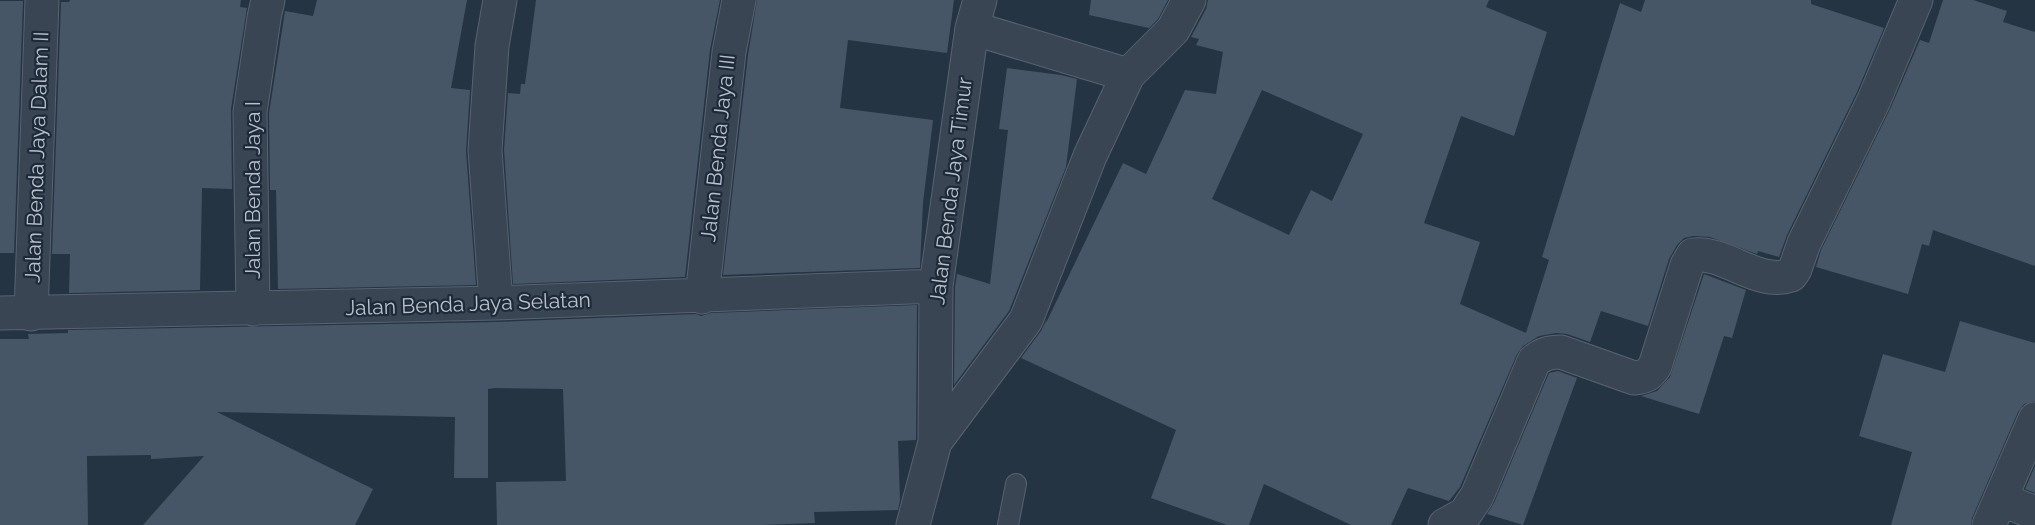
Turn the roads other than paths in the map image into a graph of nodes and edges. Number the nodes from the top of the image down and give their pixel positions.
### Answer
1 (42, 0) edge
2 (268, 0) edge
3 (500, 0) edge
4 (739, 0) edge
5 (1189, 0) edge
6 (1916, 0) edge
7 (976, 14) edge
8 (1128, 75) junction
9 (936, 286) junction
10 (702, 297) junction
11 (496, 303) junction
12 (253, 309) junction
13 (15, 314) edge
14 (2035, 419) edge
15 (935, 442) junction
16 (1016, 484) dead end
17 (1995, 512) edge
18 (2035, 513) edge
19 (913, 525) edge
20 (1008, 525) edge
21 (1444, 525) edge

1 - 13 street, Jalan Benda Jaya Dalam II
2 - 12 street, Jalan Benda Jaya I
3 - 11 street
4 - 10 street, Jalan Benda Jaya III
5 - 8 street
6 - 21 street
7 - 8 street
7 - 9 street, Jalan Benda Jaya Timur
8 - 15 street
9 - 10 street, Jalan Benda Jaya Selatan
9 - 15 street, Jalan Benda Jaya Timur
10 - 11 street, Jalan Benda Jaya Selatan
11 - 12 street, Jalan Benda Jaya Selatan
12 - 13 street, Jalan Benda Jaya Selatan
14 - 17 street
15 - 19 street, Jalan Benda Jaya Timur
16 - 20 lane
17 - 18 street

